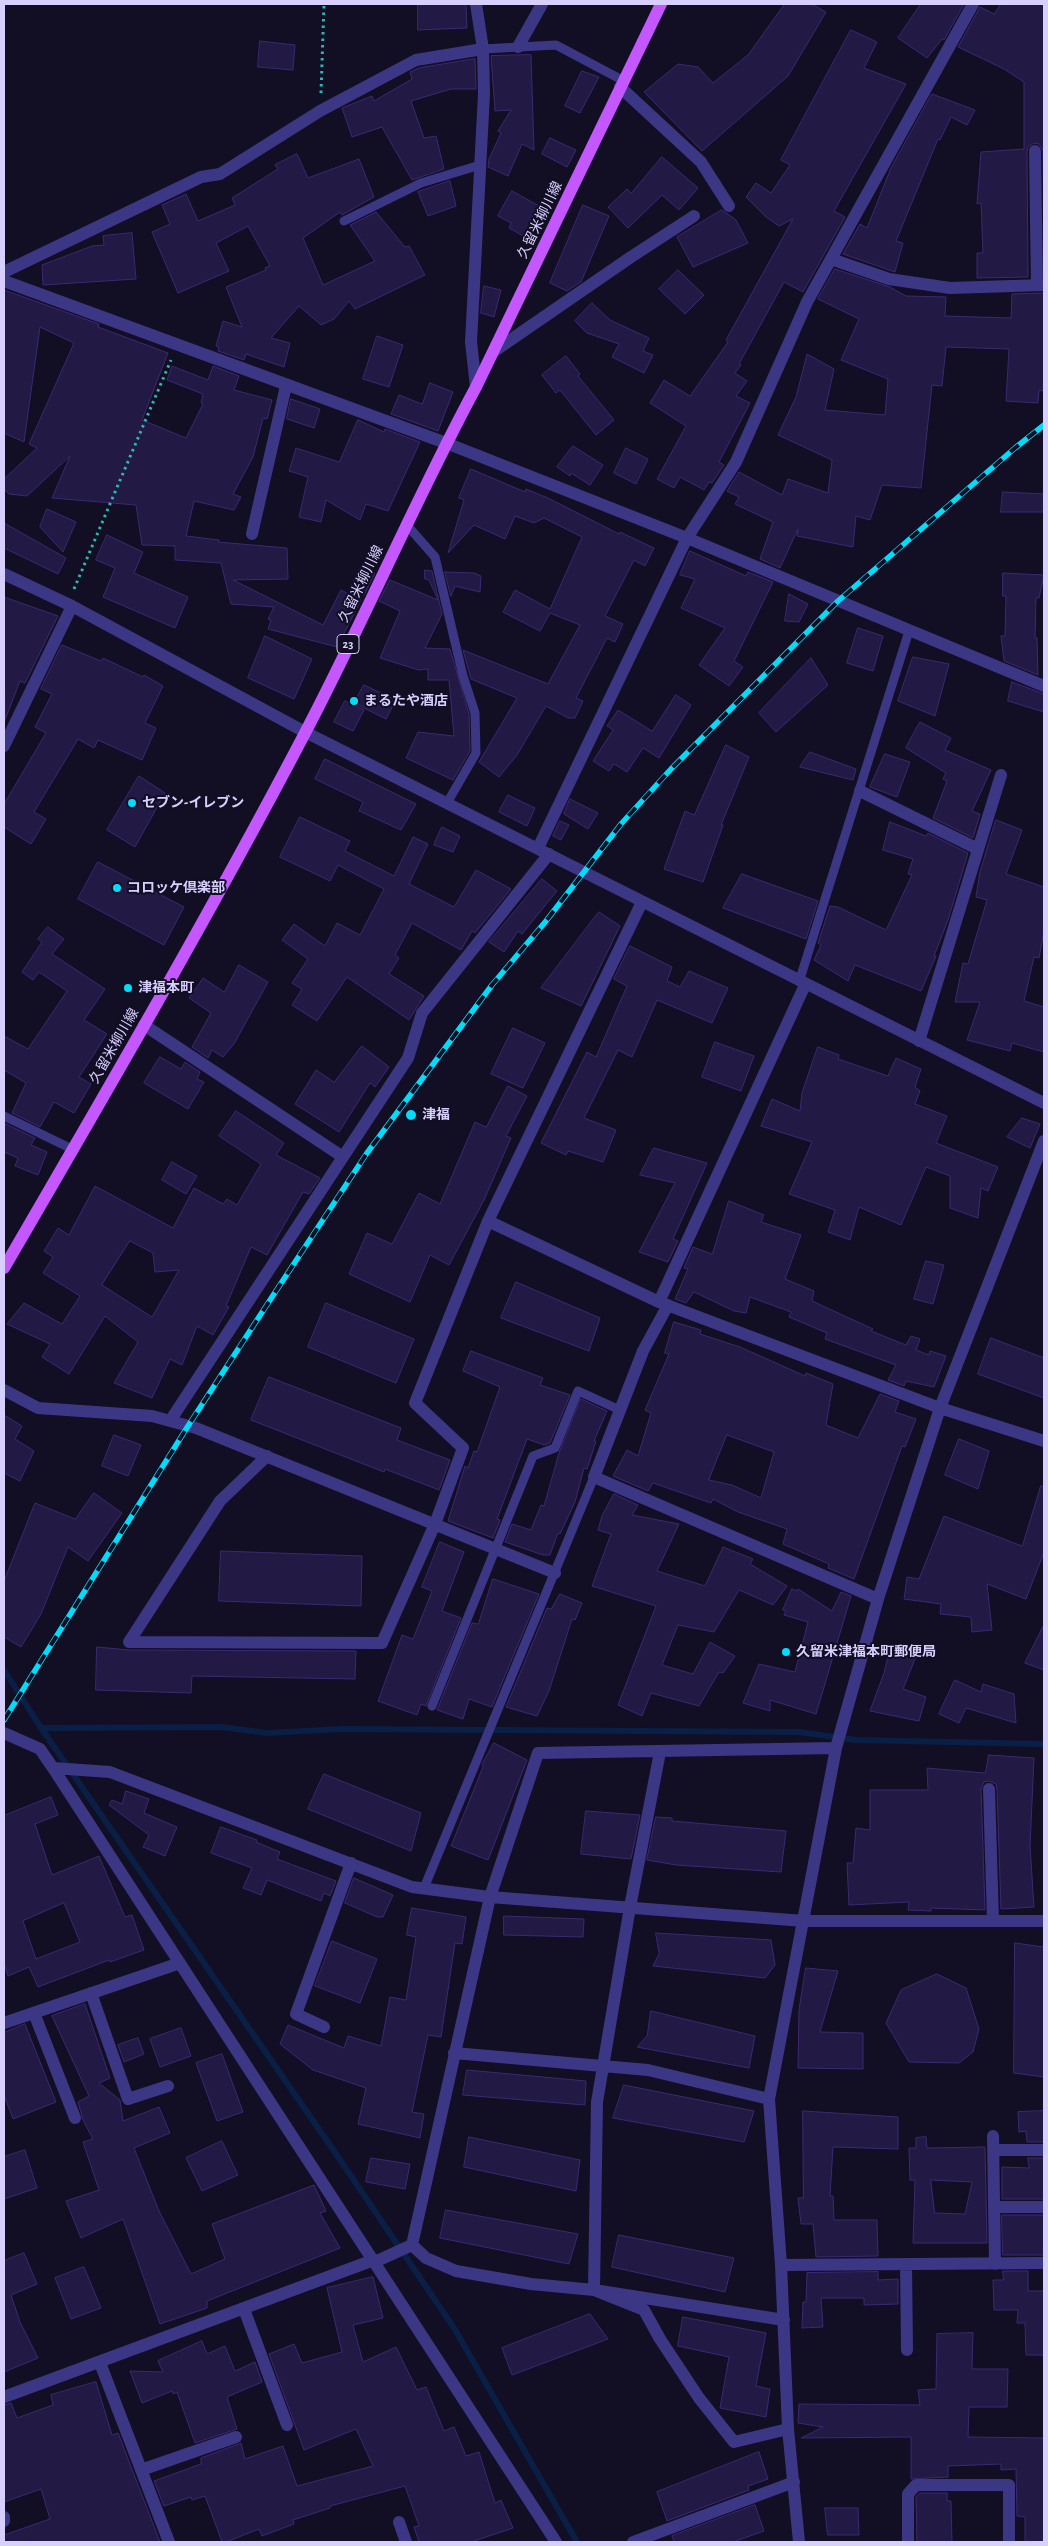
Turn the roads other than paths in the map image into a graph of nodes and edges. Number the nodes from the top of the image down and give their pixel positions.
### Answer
1 (476, 4) edge
2 (542, 4) edge
3 (661, 4) edge
4 (973, 4) edge
5 (518, 47) junction
6 (483, 49) junction
7 (622, 84) junction
8 (1035, 151) dead end
9 (480, 164) junction
10 (729, 206) dead end
11 (694, 216) dead end
12 (344, 221) dead end
13 (831, 259) junction
14 (4, 272) edge
15 (4, 281) edge
16 (1041, 285) edge
17 (493, 352) junction
18 (286, 386) junction
19 (476, 387) junction
20 (446, 443) junction
21 (406, 524) junction
22 (252, 534) dead end
23 (688, 538) junction
24 (4, 574) edge
25 (70, 605) junction
26 (909, 632) junction
27 (1044, 686) edge
28 (305, 732) junction
29 (4, 746) edge
30 (1001, 775) dead end
31 (860, 791) junction
32 (447, 803) junction
33 (538, 848) junction
34 (978, 849) junction
35 (550, 854) junction
36 (642, 902) junction
37 (802, 983) junction
38 (144, 1024) junction
39 (919, 1040) junction
40 (1044, 1102) edge
41 (4, 1116) edge
42 (1044, 1141) edge
43 (72, 1149) junction
44 (342, 1157) junction
45 (488, 1221) junction
46 (7, 1254) edge
47 (4, 1268) edge
48 (664, 1303) junction
49 (4, 1390) edge
50 (940, 1408) junction
51 (620, 1410) junction
52 (170, 1421) junction
53 (1044, 1441) edge
54 (267, 1456) junction
55 (594, 1477) junction
56 (435, 1524) junction
57 (494, 1549) junction
58 (555, 1573) junction
59 (878, 1598) junction
60 (432, 1706) dead end
61 (4, 1733) edge
62 (836, 1748) junction
63 (660, 1752) junction
64 (53, 1768) junction
65 (989, 1789) dead end
66 (351, 1863) junction
67 (424, 1888) junction
68 (490, 1898) junction
69 (630, 1907) junction
70 (804, 1921) junction
71 (993, 1921) junction
72 (1044, 1921) edge
73 (180, 1963) junction
74 (91, 1993) junction
75 (34, 2013) junction
76 (5, 2019) edge
77 (324, 2027) dead end
78 (454, 2053) junction
79 (604, 2066) junction
80 (168, 2086) dead end
81 (769, 2099) junction
82 (75, 2118) dead end
83 (994, 2136) dead end
84 (994, 2150) junction
85 (1044, 2150) edge
86 (995, 2207) junction
87 (1044, 2207) edge
88 (412, 2245) junction
89 (375, 2261) junction
90 (1044, 2263) edge
91 (906, 2264) junction
92 (995, 2264) junction
93 (781, 2265) junction
94 (594, 2290) junction
95 (244, 2309) junction
96 (784, 2320) junction
97 (907, 2350) dead end
98 (100, 2363) junction
99 (4, 2398) edge
100 (287, 2425) dead end
101 (788, 2428) junction
102 (236, 2437) dead end
103 (141, 2470) junction
104 (794, 2482) junction
105 (4, 2517) edge
106 (4, 2521) edge
107 (399, 2522) dead end
108 (169, 2542) edge
109 (406, 2542) edge
110 (556, 2542) edge
111 (633, 2542) edge
112 (799, 2542) edge
113 (908, 2542) edge
114 (1008, 2542) edge

1 - 6 street
2 - 5 street
3 - 7 main road, 久留米柳川線 / 23
4 - 13 street
5 - 6 lane
5 - 7 lane
6 - 9 street
6 - 14 street
7 - 10 street
7 - 17 main road, 久留米柳川線 / 23
8 - 16 street
9 - 12 lane
9 - 19 street
11 - 17 street
13 - 16 street
13 - 23 street
15 - 18 street
17 - 19 main road, 久留米柳川線 / 23
18 - 20 street
18 - 22 street
19 - 20 main road, 久留米柳川線 / 23
20 - 21 main road, 久留米柳川線 / 23
20 - 23 street
21 - 28 main road, 久留米柳川線 / 23
21 - 32 lane
23 - 26 street
23 - 33 street
24 - 25 street
25 - 28 street
25 - 29 street
26 - 27 street
26 - 31 lane
28 - 32 street
28 - 38 main road, 久留米柳川線 / 23
30 - 34 street
31 - 34 street
31 - 37 lane
32 - 33 street
33 - 35 street
34 - 39 street
35 - 36 street
35 - 44 street
36 - 37 street
36 - 45 street
37 - 39 street
37 - 48 street
38 - 43 main road, 久留米柳川線 / 23
38 - 44 street
39 - 40 street
41 - 43 lane
42 - 50 street
43 - 46 main road, 久留米柳川線 / 23
44 - 52 street
45 - 48 street
45 - 56 street
46 - 47 main road, 久留米柳川線 / 23
48 - 50 street
48 - 51 street
49 - 52 street
50 - 53 street
50 - 59 street
51 - 55 street
51 - 57 lane
52 - 54 street
54 - 56 street
54 - 56 street
55 - 58 lane
55 - 59 street
56 - 57 street
57 - 58 street
57 - 60 lane
58 - 67 lane
59 - 62 street
61 - 64 street
62 - 63 street
62 - 70 street
63 - 68 street
63 - 69 street
64 - 66 street
64 - 73 street
65 - 71 street
66 - 67 street
66 - 77 street
67 - 68 street
68 - 69 street
68 - 78 street
69 - 70 street
69 - 79 street
70 - 71 street
70 - 81 street
71 - 72 street
73 - 74 street
73 - 89 street
74 - 75 street
74 - 80 street
75 - 76 street
75 - 82 street
78 - 79 street
78 - 88 street
79 - 81 street
79 - 94 street
81 - 93 street
83 - 84 street
84 - 85 street
84 - 86 street
86 - 87 street
86 - 92 street
88 - 89 street
88 - 94 street
89 - 95 street
89 - 110 street
90 - 92 street
91 - 92 street
91 - 93 street
91 - 97 street
93 - 96 street
94 - 96 street
94 - 101 street
95 - 98 street
95 - 100 street
96 - 101 street
98 - 99 street
98 - 103 street
101 - 104 street
102 - 103 street
103 - 108 street
104 - 111 street
104 - 112 street
105 - 106 street
107 - 109 street
113 - 114 street

